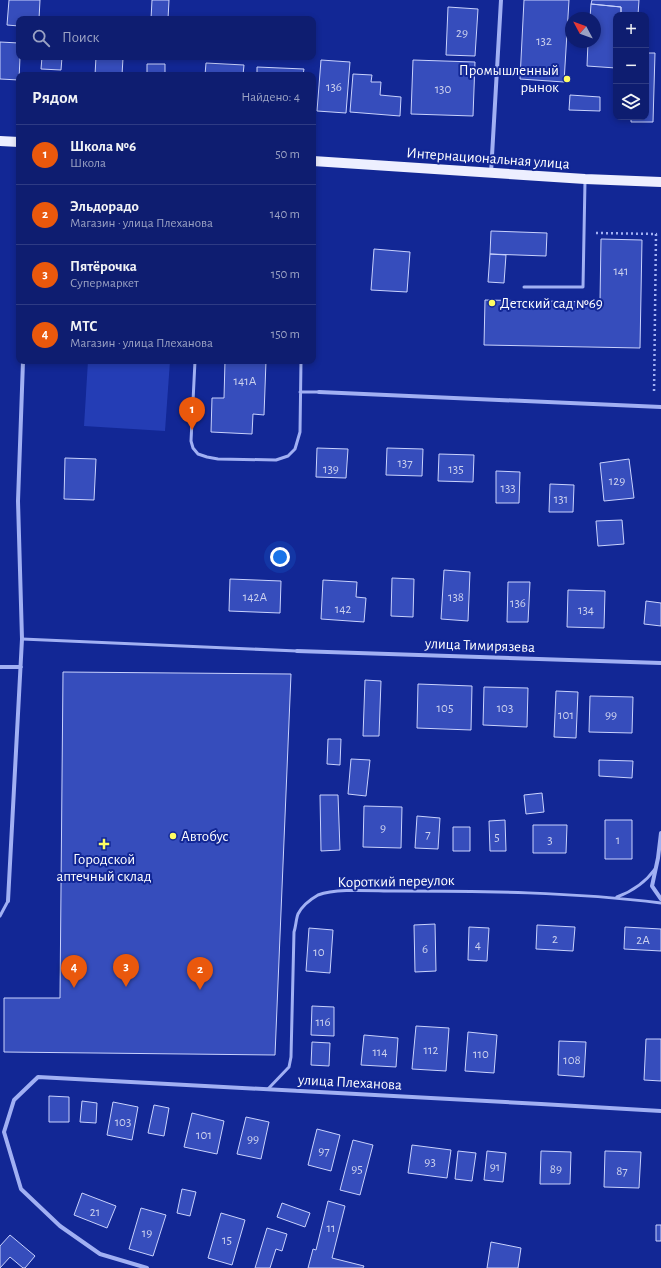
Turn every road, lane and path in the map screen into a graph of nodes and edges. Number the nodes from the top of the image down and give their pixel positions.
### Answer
1 (501, 0) edge
2 (0, 141) edge
3 (16, 142) edge
4 (316, 161) edge
5 (491, 173) junction
6 (585, 179) junction
7 (661, 182) edge
8 (583, 232) junction
9 (524, 287) dead end
10 (23, 364) edge
11 (195, 364) edge
12 (300, 364) edge
13 (300, 392) junction
14 (319, 392) joint
15 (653, 406) junction
16 (661, 407) edge
17 (22, 639) junction
18 (297, 651) joint
19 (661, 663) edge
20 (0, 667) edge
21 (20, 668) junction
22 (661, 833) edge
23 (656, 866) junction
24 (616, 898) junction
25 (661, 899) edge
26 (8, 901) joint
27 (661, 903) edge
28 (0, 916) edge
29 (268, 1089) junction
30 (661, 1111) edge
31 (147, 1268) edge

1 - 5 street
2 - 3 main road
4 - 5 main road, Интернациональная улица
5 - 6 main road, Интернациональная улица
6 - 7 main road, Интернациональная улица
6 - 8 lane
8 - 9 lane
8 - 15 path
10 - 17 street
11 - 13 lane
12 - 13 lane
13 - 14 lane
14 - 15 street
15 - 16 street
17 - 18 lane
17 - 21 street
18 - 19 street, улица Тимирязева
20 - 21 street
21 - 26 street
22 - 23 street
23 - 24 lane
23 - 25 street
24 - 27 lane, Короткий переулок
24 - 29 lane, Короткий переулок
26 - 28 lane
29 - 30 street, улица Плеханова
29 - 31 street, улица Плеханова

